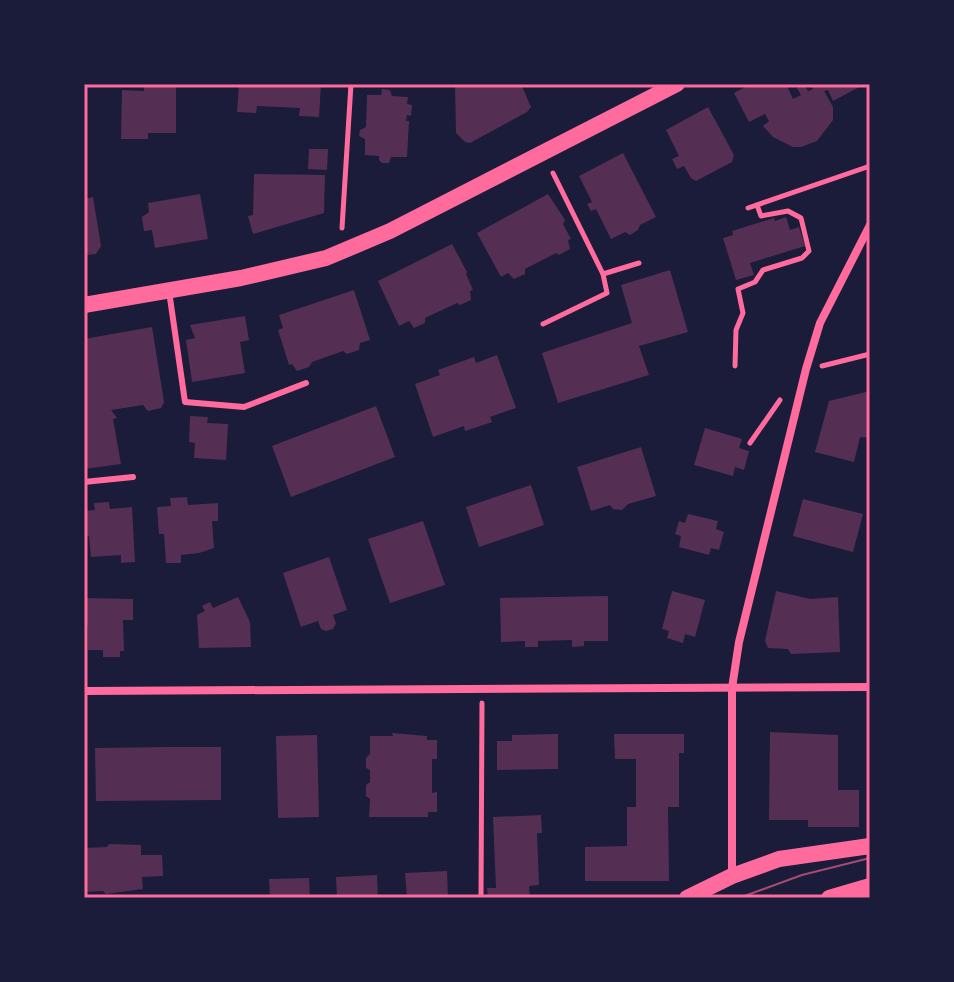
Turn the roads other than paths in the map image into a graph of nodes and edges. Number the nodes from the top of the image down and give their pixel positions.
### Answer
1 (677, 84) edge
2 (870, 225) edge
3 (169, 291) junction
4 (84, 305) edge
5 (306, 383) dead end
6 (133, 477) dead end
7 (84, 482) edge
8 (870, 687) edge
9 (732, 688) junction
10 (84, 691) edge
11 (870, 846) edge
12 (732, 876) junction
13 (870, 886) edge
14 (687, 898) edge
15 (829, 898) edge

1 - 3 main road
2 - 9 street
3 - 4 main road
3 - 5 lane
6 - 7 lane
8 - 9 street
9 - 10 street
9 - 12 street
11 - 12 main road
12 - 14 main road
13 - 15 main road

